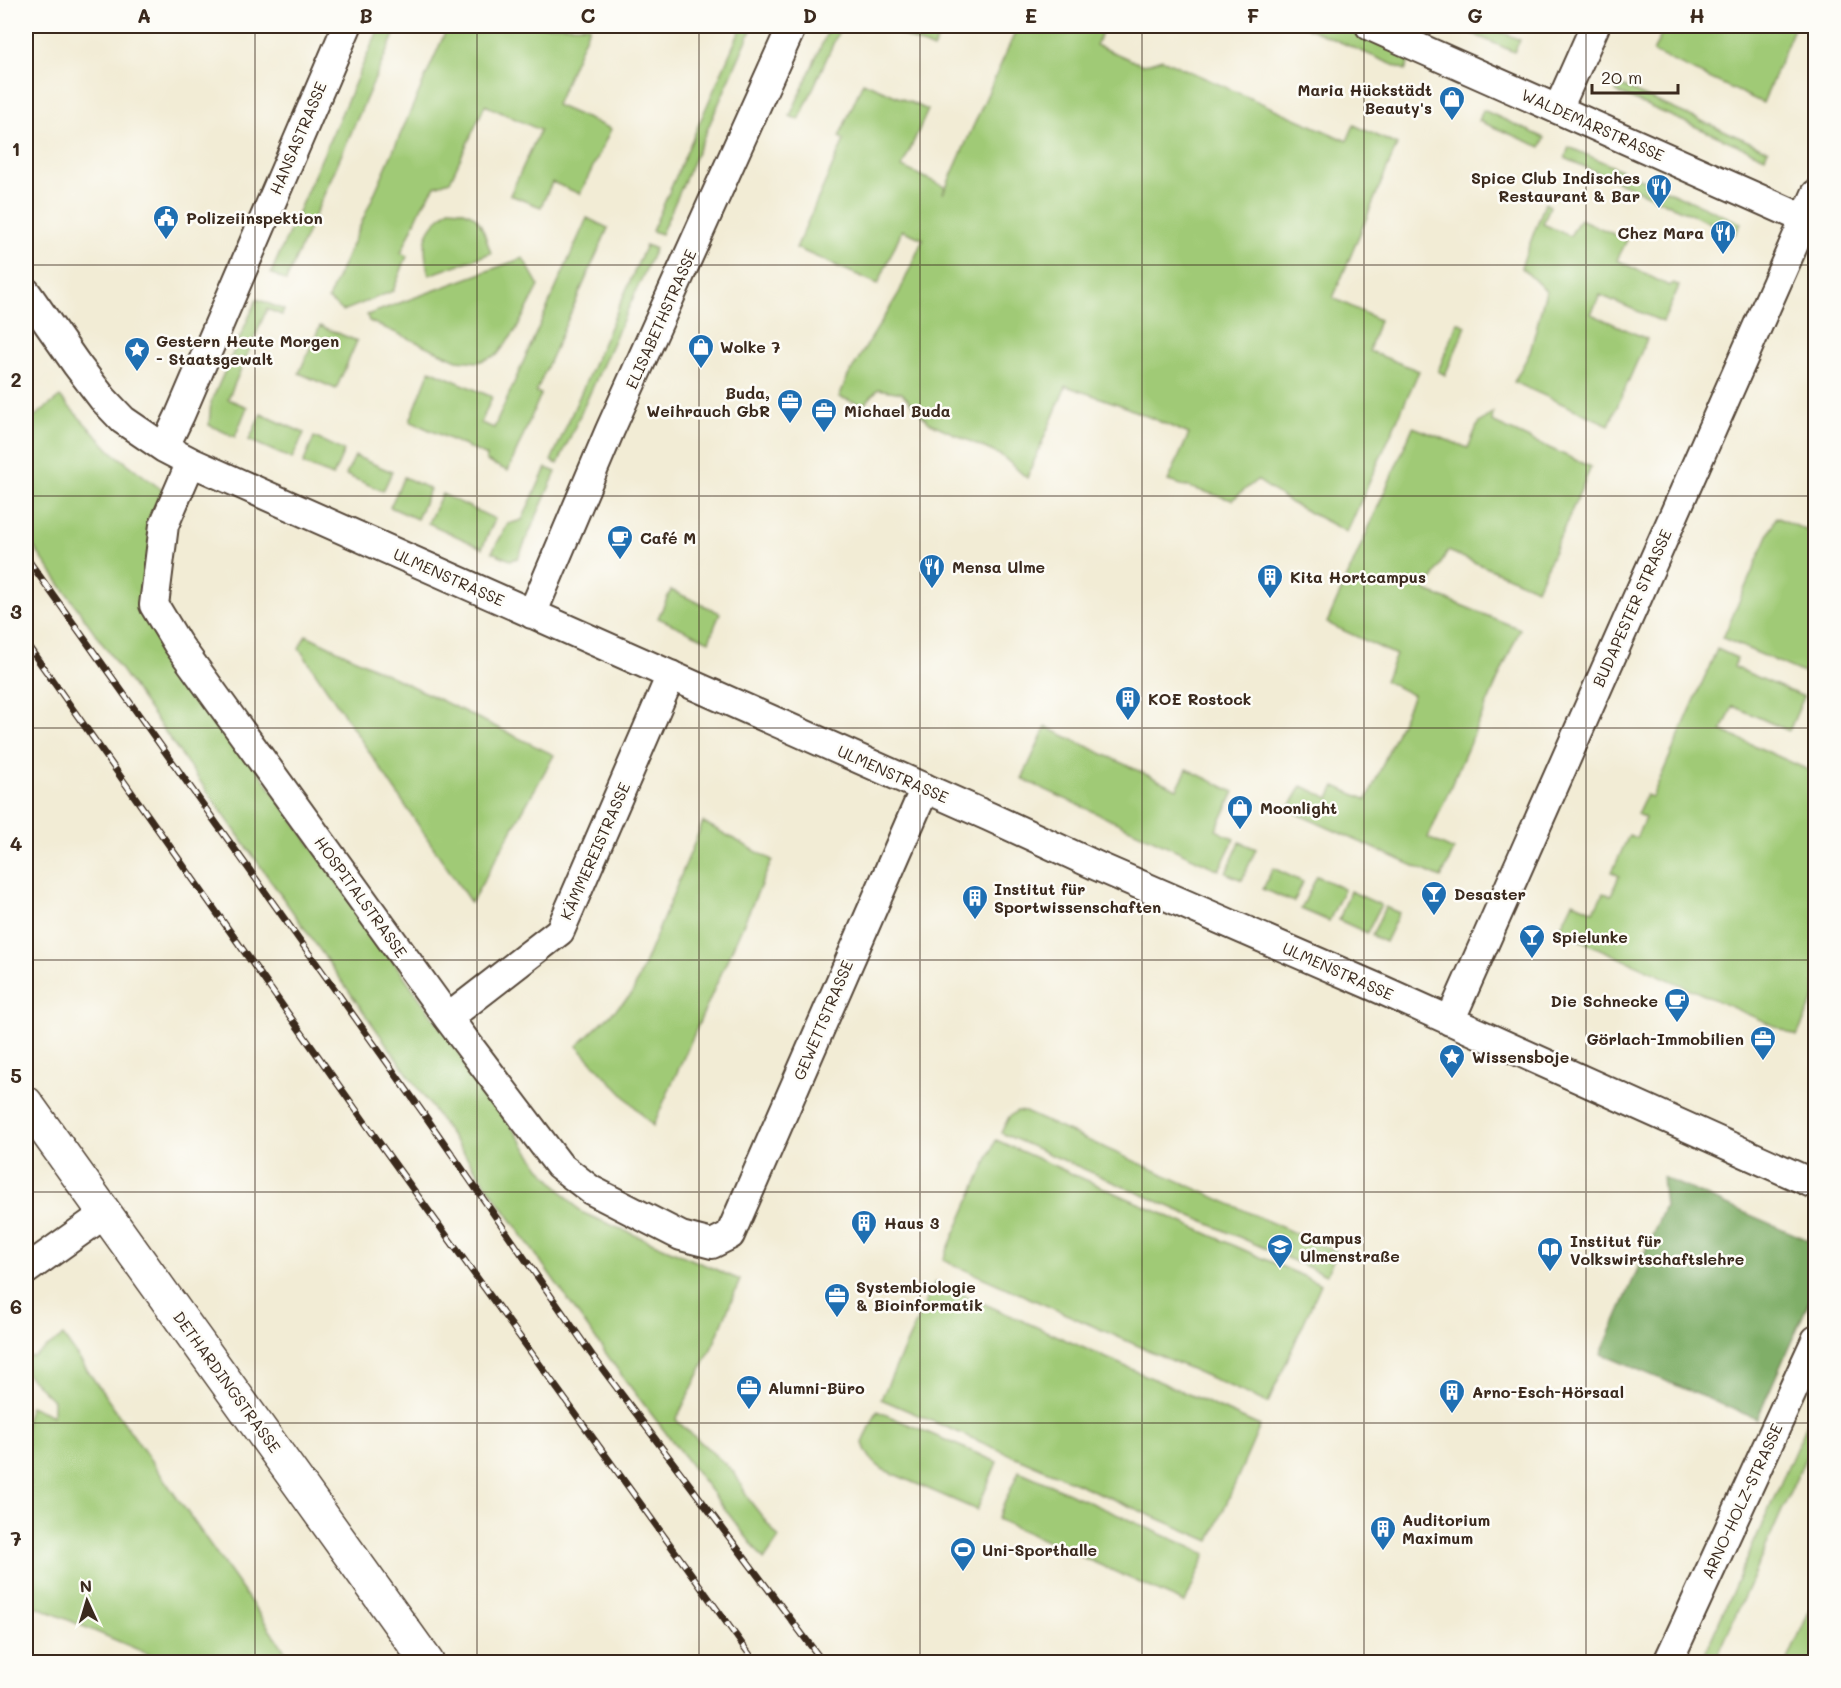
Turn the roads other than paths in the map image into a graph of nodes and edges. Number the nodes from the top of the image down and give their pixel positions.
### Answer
1 (346, 26) edge
2 (792, 26) edge
3 (1370, 26) edge
4 (1595, 26) edge
5 (1558, 109) junction
6 (1812, 213) edge
7 (26, 292) edge
8 (164, 448) junction
9 (191, 462) junction
10 (532, 614) junction
11 (671, 675) junction
12 (925, 788) junction
13 (448, 1018) junction
14 (1450, 1021) junction
15 (26, 1103) edge
16 (1815, 1185) edge
17 (106, 1213) junction
18 (712, 1244) joint
19 (26, 1270) edge
20 (1815, 1340) edge
21 (427, 1662) edge
22 (1668, 1662) edge

1 - 8 street, HANSASTRASSE
2 - 10 street, ELISABETHSTRASSE
3 - 5 street, WALDEMARSTRASSE
4 - 5 street
5 - 6 street, WALDEMARSTRASSE
6 - 14 street, BUDAPESTER STRASSE
7 - 8 street, ULMENSTRASSE
8 - 9 street, ULMENSTRASSE
9 - 10 street, ULMENSTRASSE
9 - 13 street, HOSPITALSTRASSE
10 - 11 street, ULMENSTRASSE
11 - 12 street, ULMENSTRASSE
11 - 13 street, KÄMMEREISTRASSE
12 - 14 street, ULMENSTRASSE
12 - 18 street, GEWETTSTRASSE
13 - 18 street, HOSPITALSTRASSE
14 - 16 street, ULMENSTRASSE
15 - 17 street, DETHARDINGSTRASSE
17 - 19 street
17 - 21 street, DETHARDINGSTRASSE
20 - 22 street, ARNO-HOLZ-STRASSE

